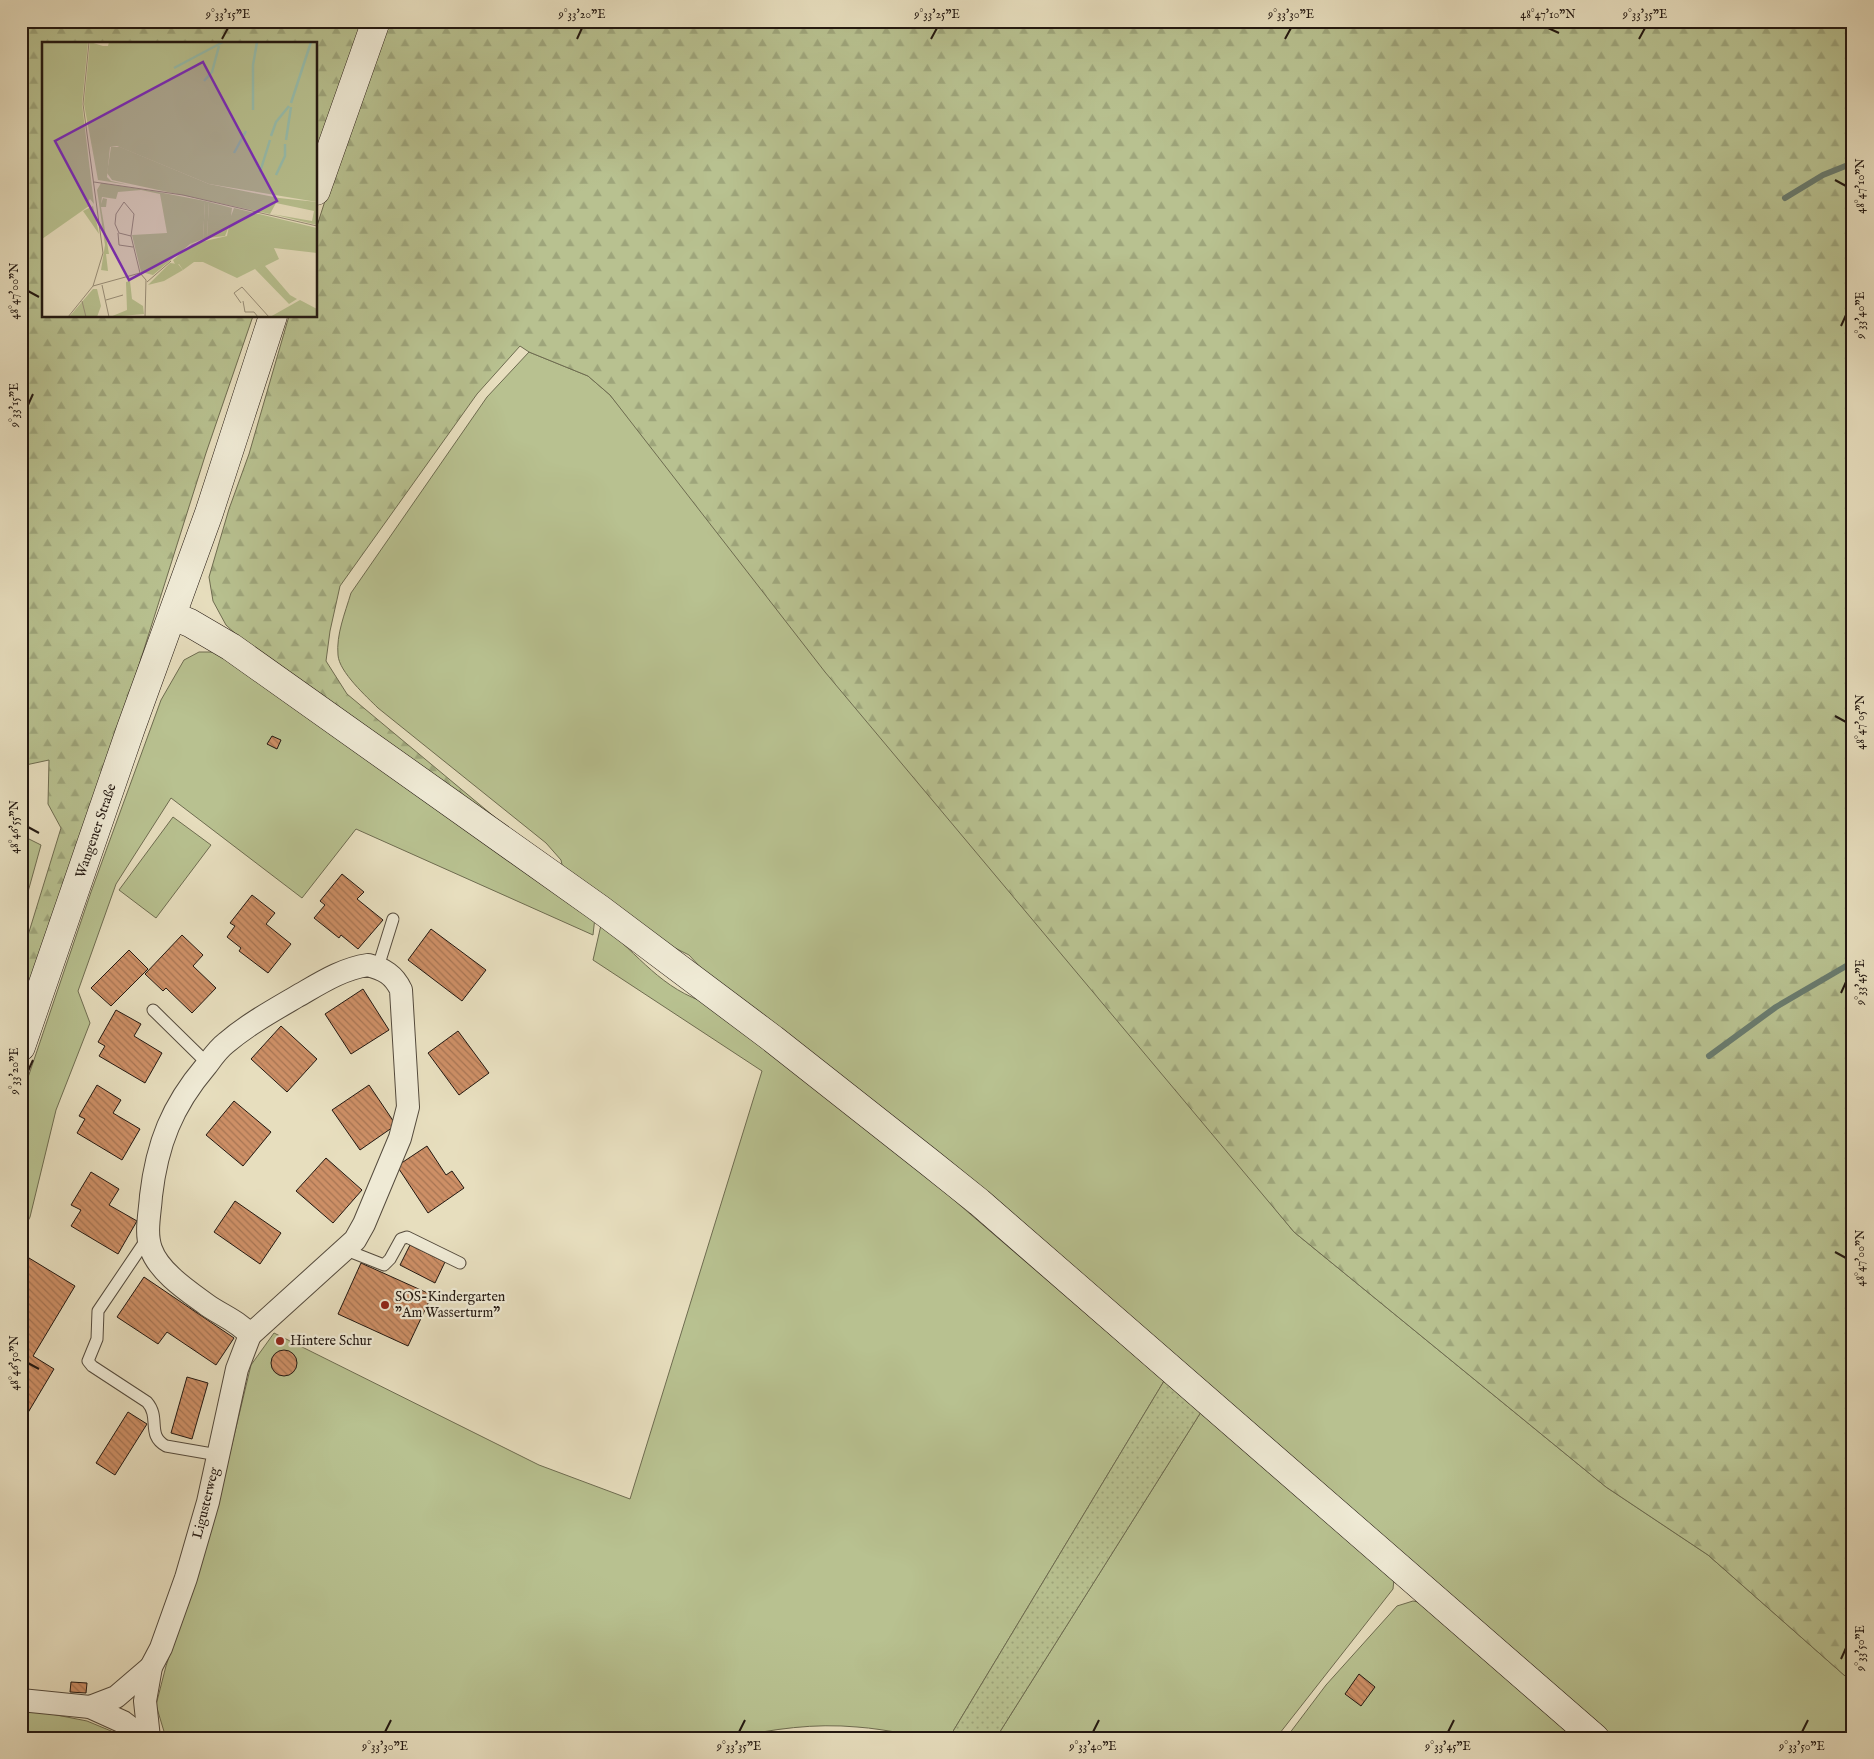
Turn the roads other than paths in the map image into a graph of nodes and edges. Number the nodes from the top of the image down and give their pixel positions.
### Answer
1 (376, 21) edge
2 (318, 185) edge
3 (272, 318) edge
4 (173, 616) junction
5 (393, 919) dead end
6 (378, 968) junction
7 (153, 1010) dead end
8 (21, 1047) edge
9 (208, 1064) junction
10 (148, 1236) junction
11 (346, 1250) junction
12 (460, 1262) dead end
13 (250, 1335) junction
14 (218, 1455) junction
15 (151, 1668) junction
16 (21, 1700) edge
17 (90, 1707) junction
18 (144, 1738) edge
19 (149, 1738) edge
20 (1595, 1738) edge

1 - 2 main road
3 - 4 main road, Wangener Straße
4 - 8 main road, Wangener Straße
4 - 20 main road
5 - 6 lane
6 - 9 street
6 - 11 street
7 - 9 lane
9 - 10 street
10 - 13 street
10 - 14 lane
11 - 12 lane
11 - 13 street
13 - 14 street, Ligusterweg
14 - 15 street, Ligusterweg
15 - 17 street, Ligusterweg
15 - 19 street, Ligusterweg
16 - 17 street
17 - 18 street

